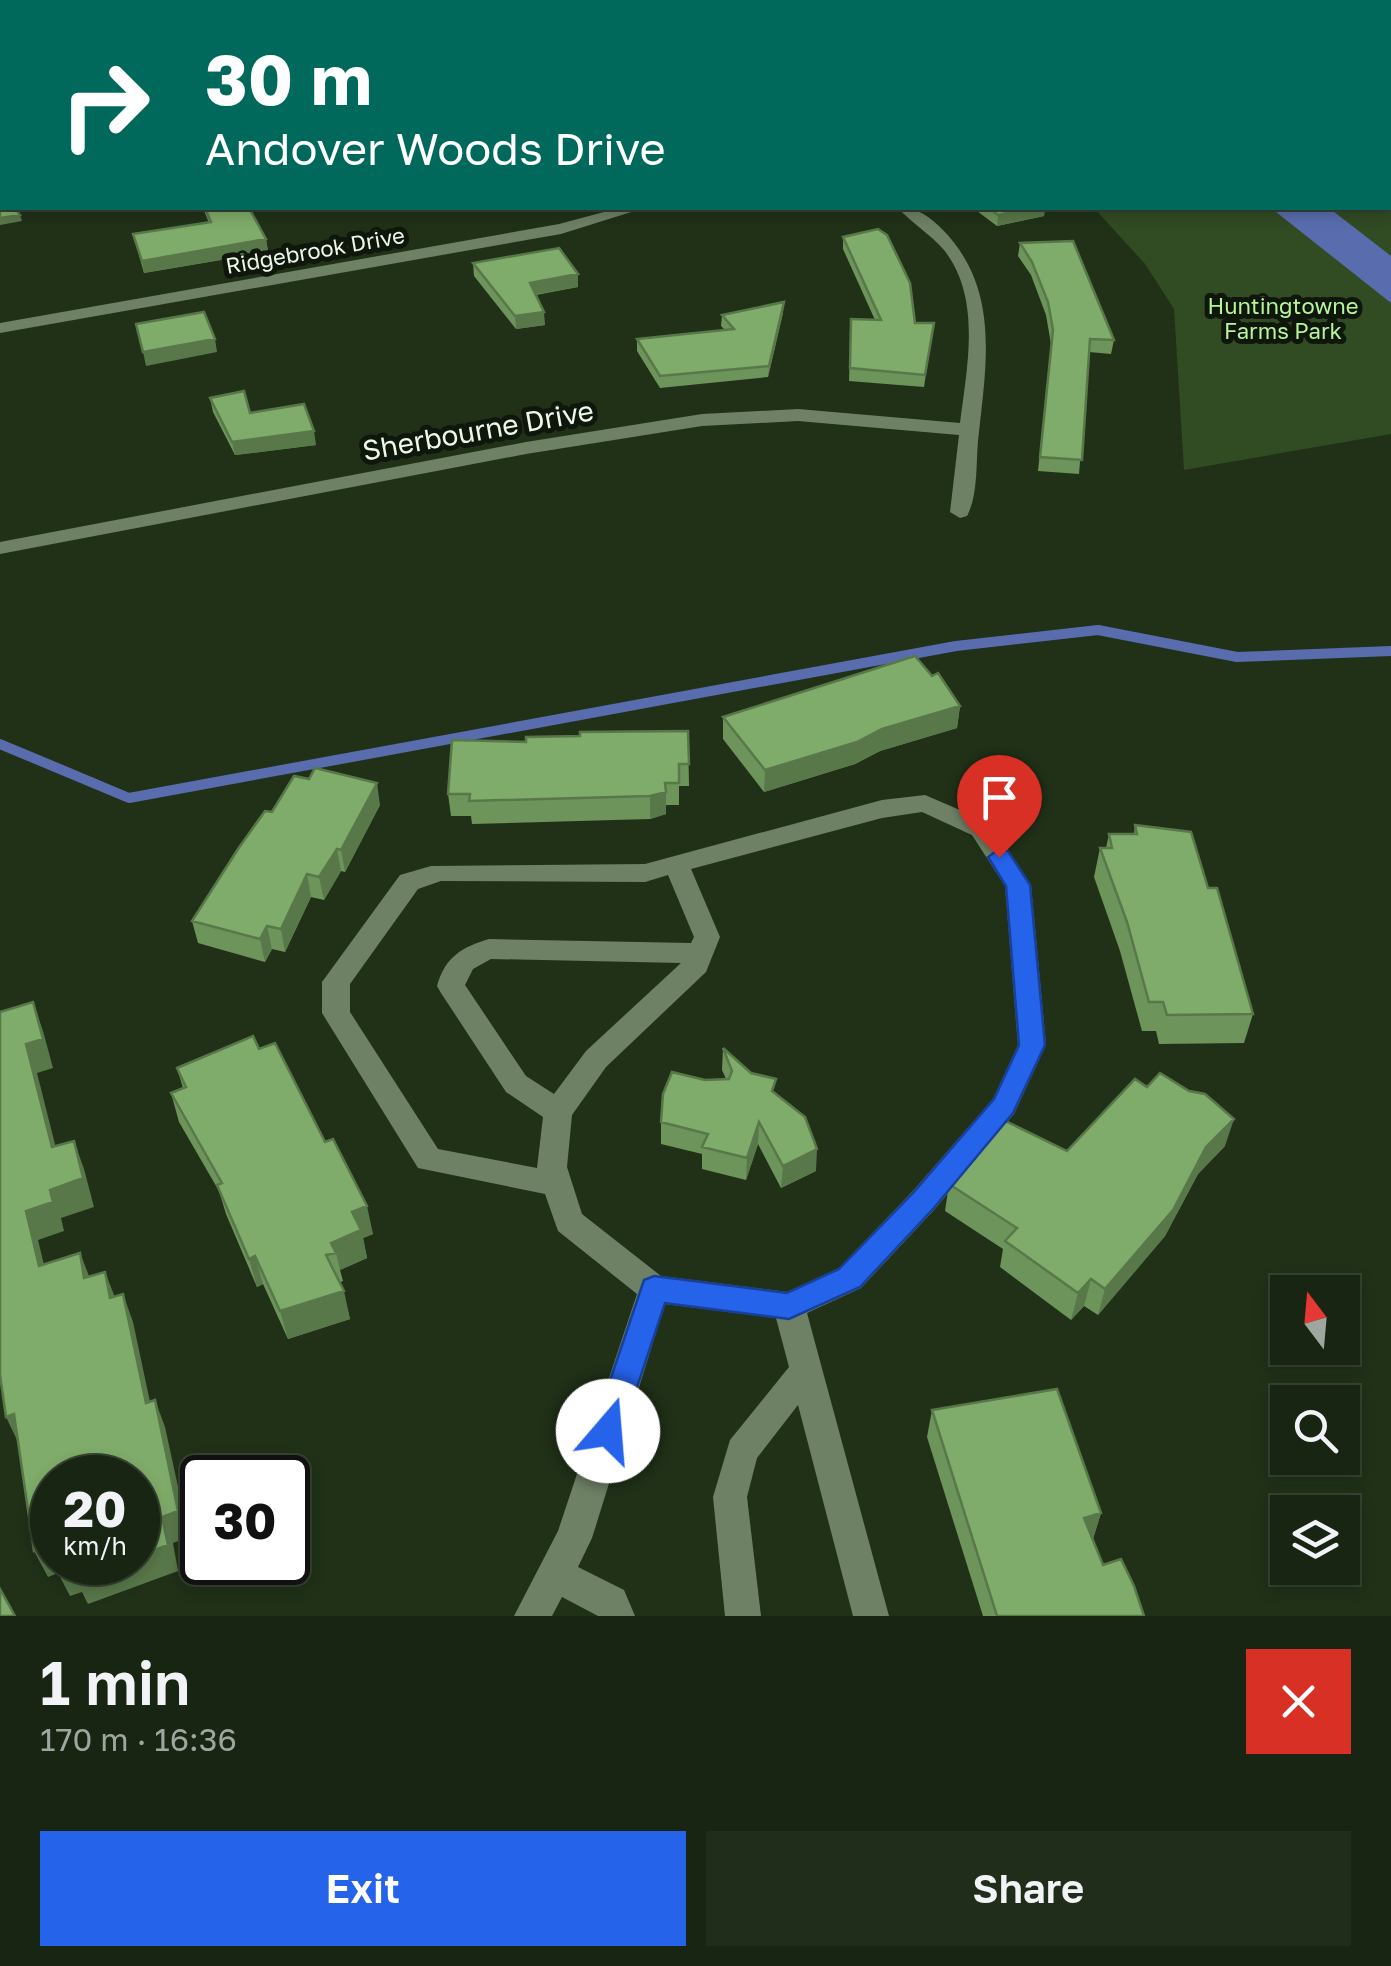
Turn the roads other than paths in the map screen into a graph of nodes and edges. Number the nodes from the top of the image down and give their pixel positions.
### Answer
1 (629, 210) edge
2 (908, 210) edge
3 (0, 328) edge
4 (970, 430) junction
5 (960, 512) dead end
6 (0, 548) edge
7 (676, 864) junction
8 (701, 953) junction
9 (558, 1112) junction
10 (558, 1184) junction
11 (654, 1289) junction
12 (789, 1306) junction
13 (806, 1370) junction
14 (554, 1574) junction
15 (532, 1616) edge
16 (617, 1616) edge
17 (742, 1616) edge
18 (871, 1616) edge

1 - 3 street, Ridgebrook Drive
2 - 4 street
4 - 5 street
4 - 6 street, Sherbourne Drive
7 - 8 street
7 - 10 street
7 - 12 street
8 - 9 street
8 - 9 street
9 - 10 street
10 - 11 street
11 - 12 street
11 - 14 street
12 - 13 street
13 - 17 street
13 - 18 street
14 - 15 street
14 - 16 street

